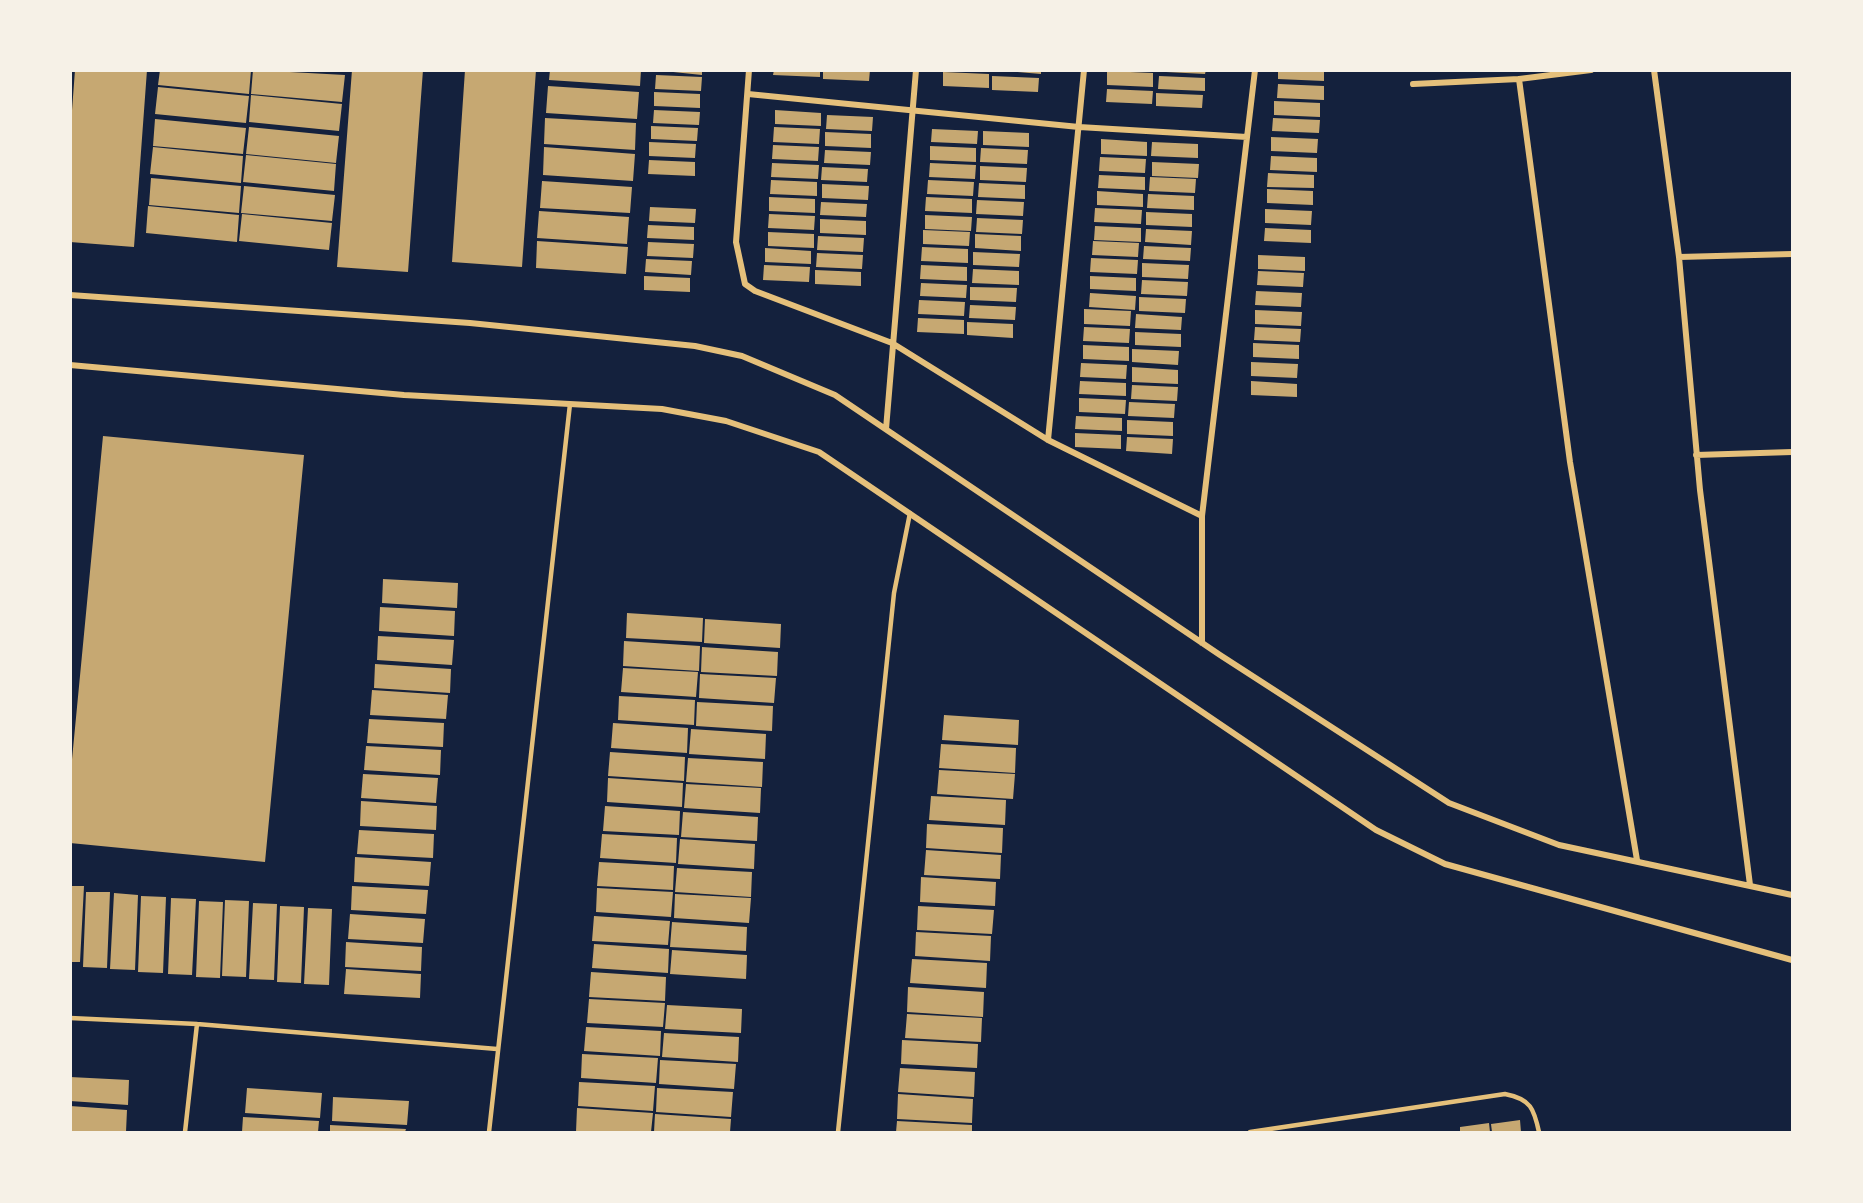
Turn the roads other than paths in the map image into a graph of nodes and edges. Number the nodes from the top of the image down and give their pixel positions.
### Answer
1 (749, 70) edge
2 (916, 70) edge
3 (1084, 70) edge
4 (1255, 70) edge
5 (1591, 70) edge
6 (1654, 70) edge
7 (1519, 79) junction
8 (1413, 84) dead end
9 (747, 94) junction
10 (913, 110) junction
11 (1079, 127) junction
12 (1247, 137) junction
13 (1792, 254) edge
14 (1679, 257) junction
15 (70, 295) edge
16 (892, 343) junction
17 (70, 364) edge
18 (570, 404) junction
19 (886, 429) junction
20 (1048, 440) junction
21 (1792, 452) edge
22 (1696, 455) junction
23 (910, 512) junction
24 (1202, 516) junction
25 (1202, 643) junction
26 (1637, 860) junction
27 (1750, 885) junction
28 (1792, 895) edge
29 (1792, 960) edge
30 (70, 1018) edge
31 (198, 1024) junction
32 (496, 1049) junction
33 (185, 1132) edge
34 (489, 1132) edge
35 (838, 1132) edge
36 (1250, 1132) edge
37 (1259, 1132) edge
38 (1539, 1132) edge

1 - 9 street
2 - 10 street
3 - 11 street
4 - 12 street
5 - 7 street
6 - 14 street
7 - 8 street
7 - 26 street
9 - 10 street
9 - 16 street
10 - 11 street
10 - 16 street
11 - 12 street
11 - 20 street
12 - 24 street
13 - 14 street
14 - 22 street
15 - 19 street
16 - 19 street
16 - 20 street
17 - 18 street
18 - 23 street
18 - 32 lane
19 - 25 street
20 - 24 street
21 - 22 street
22 - 27 street
23 - 29 street
23 - 35 lane
24 - 25 street
25 - 26 street
26 - 27 street
27 - 28 street
30 - 31 lane
31 - 32 lane
31 - 33 lane
32 - 34 lane
36 - 37 lane
37 - 38 lane

